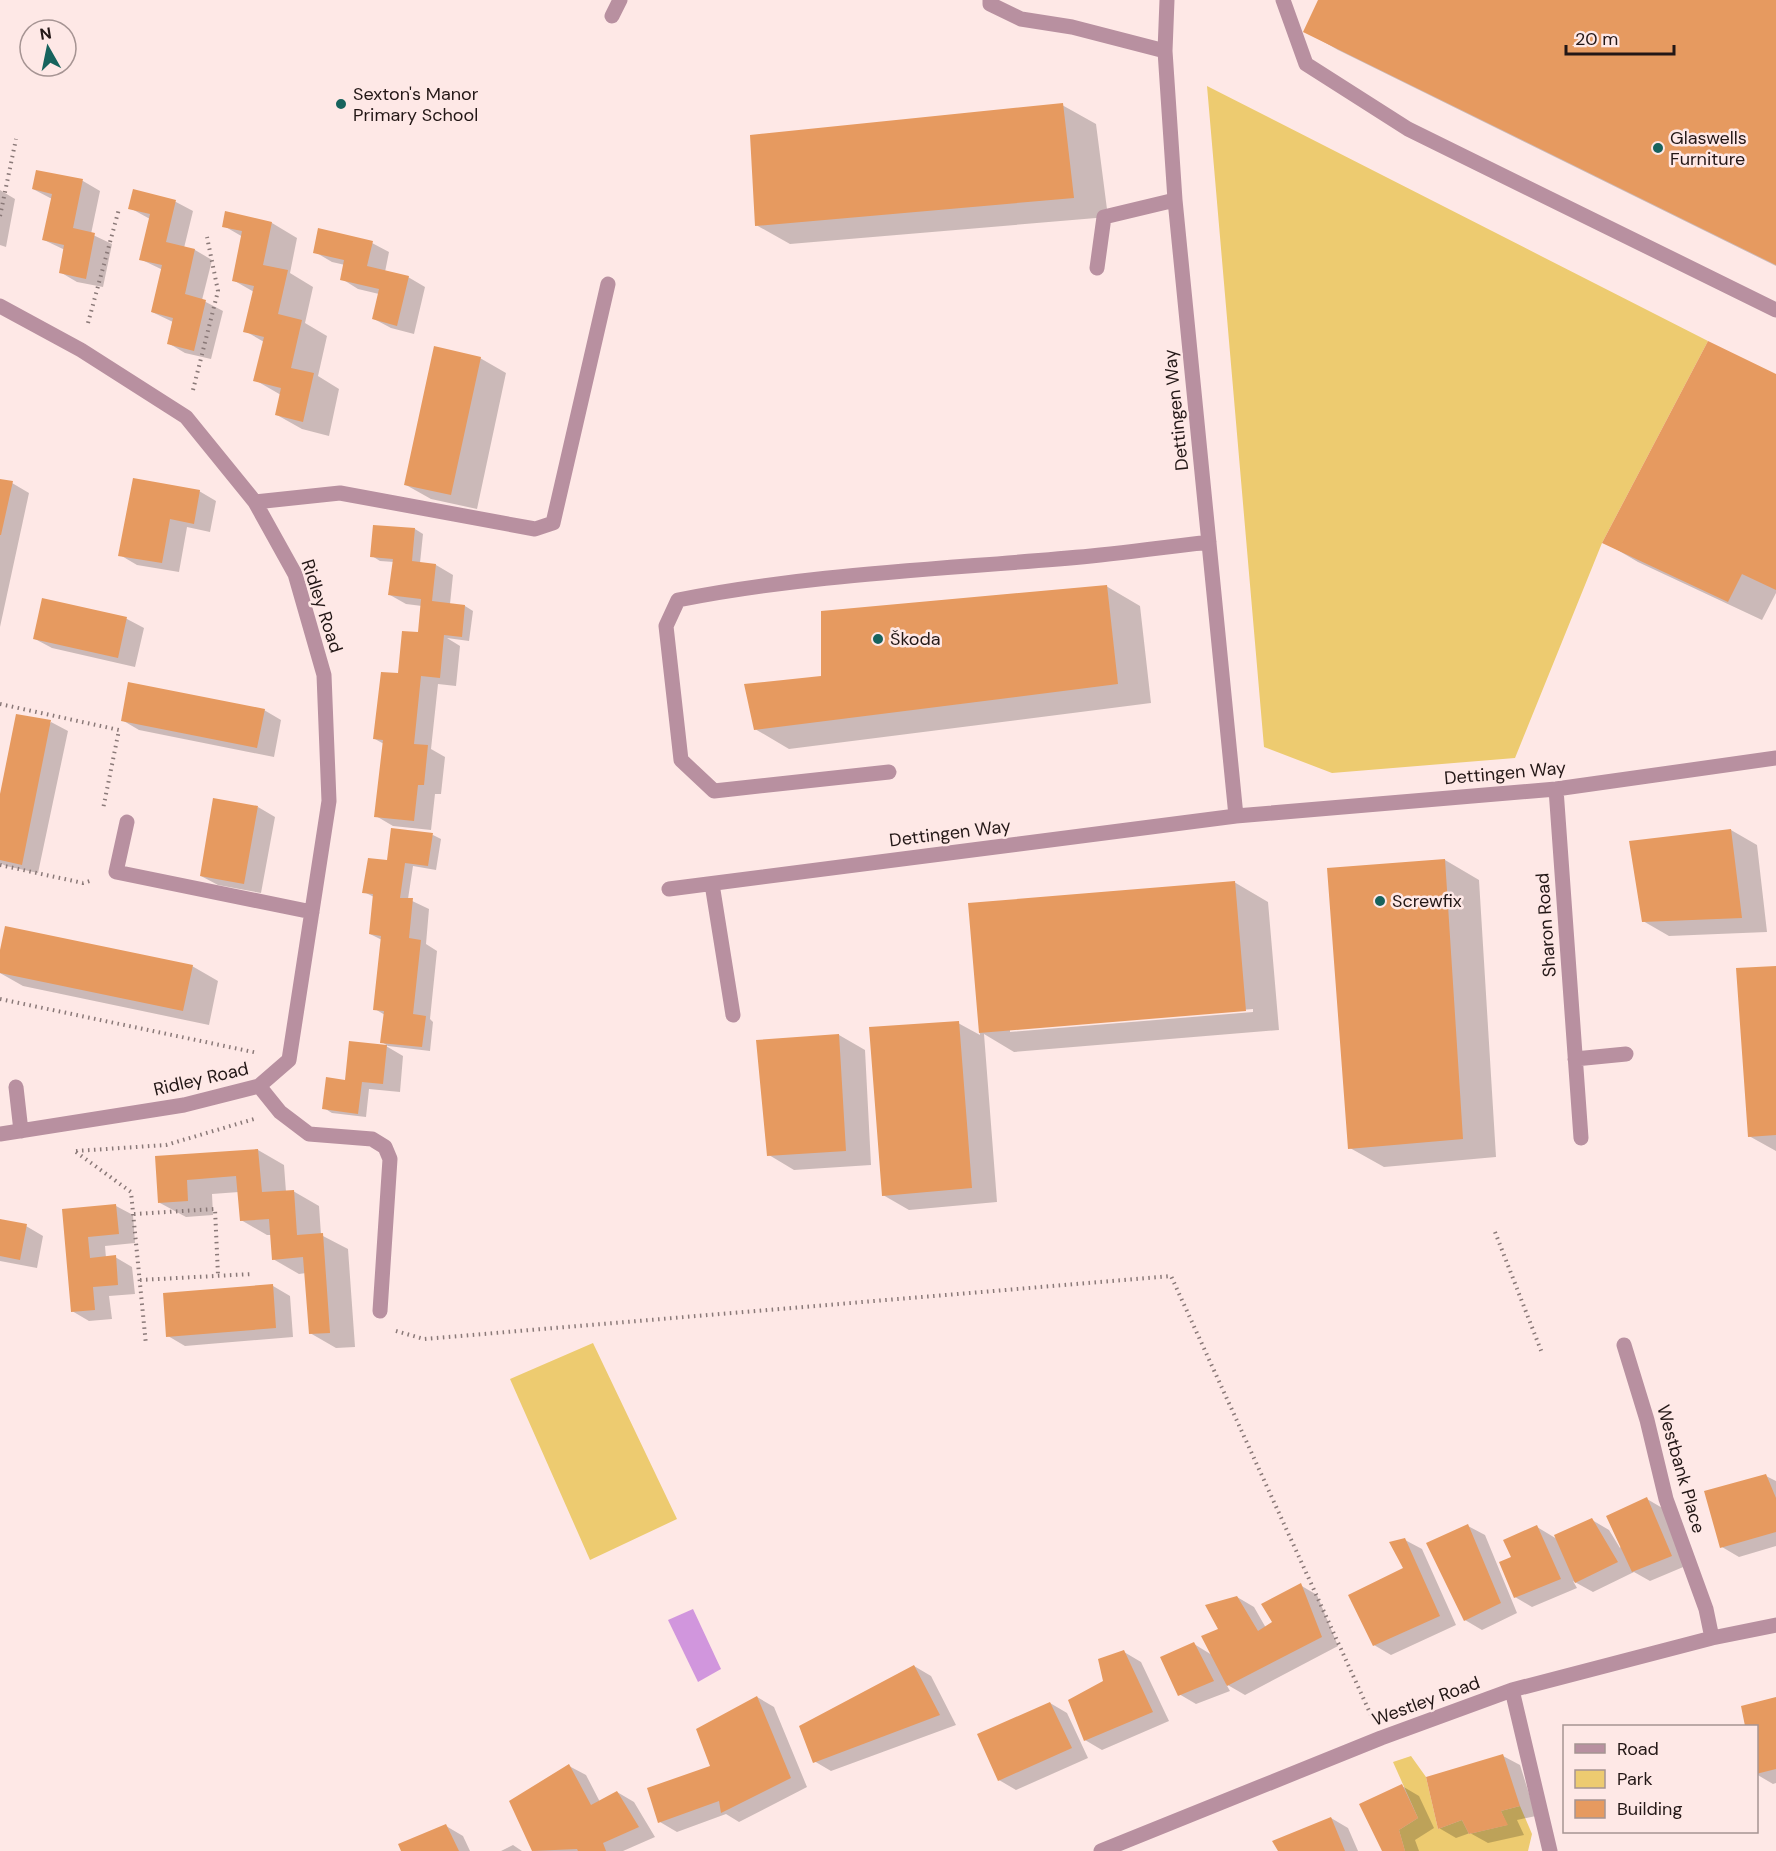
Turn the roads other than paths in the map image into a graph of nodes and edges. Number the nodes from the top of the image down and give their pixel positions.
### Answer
1 (620, 0) edge
2 (990, 0) edge
3 (1167, 0) edge
4 (1283, 0) edge
5 (612, 16) dead end
6 (1165, 51) junction
7 (1175, 200) junction
8 (1097, 268) dead end
9 (608, 284) dead end
10 (0, 306) edge
11 (1776, 310) edge
12 (255, 502) junction
13 (1209, 542) junction
14 (1776, 758) edge
15 (889, 772) dead end
16 (1556, 789) junction
17 (1236, 816) junction
18 (127, 822) road end
19 (712, 884) junction
20 (669, 889) dead end
21 (312, 912) junction
22 (733, 1015) dead end
23 (1626, 1054) dead end
24 (1575, 1059) junction
25 (259, 1086) junction
26 (16, 1087) dead end
27 (21, 1131) junction
28 (0, 1134) edge
29 (1581, 1138) dead end
30 (380, 1311) road end
31 (1624, 1345) dead end
32 (1776, 1625) edge
33 (1712, 1638) junction
34 (1512, 1690) junction
35 (1101, 1851) edge
36 (1550, 1851) edge

1 - 5 street
2 - 6 street
3 - 6 street, Dettingen Way
4 - 11 street
6 - 7 street, Dettingen Way
7 - 8 street
7 - 13 street, Dettingen Way
9 - 12 street
10 - 12 street, Ridley Road
12 - 21 street, Ridley Road
13 - 15 street
13 - 17 street, Dettingen Way
14 - 16 street, Dettingen Way
16 - 17 street, Dettingen Way
16 - 24 street, Sharon Road
17 - 19 street, Dettingen Way
18 - 21 street
19 - 20 street, Dettingen Way
19 - 22 street
21 - 25 street, Ridley Road
23 - 24 street
24 - 29 street, Sharon Road
25 - 27 street, Ridley Road
25 - 30 street
26 - 27 street
27 - 28 street, Ridley Road
31 - 33 street, Westbank Place
32 - 33 street, Westley Road
33 - 34 street, Westley Road
34 - 35 street, Westley Road
34 - 36 street

